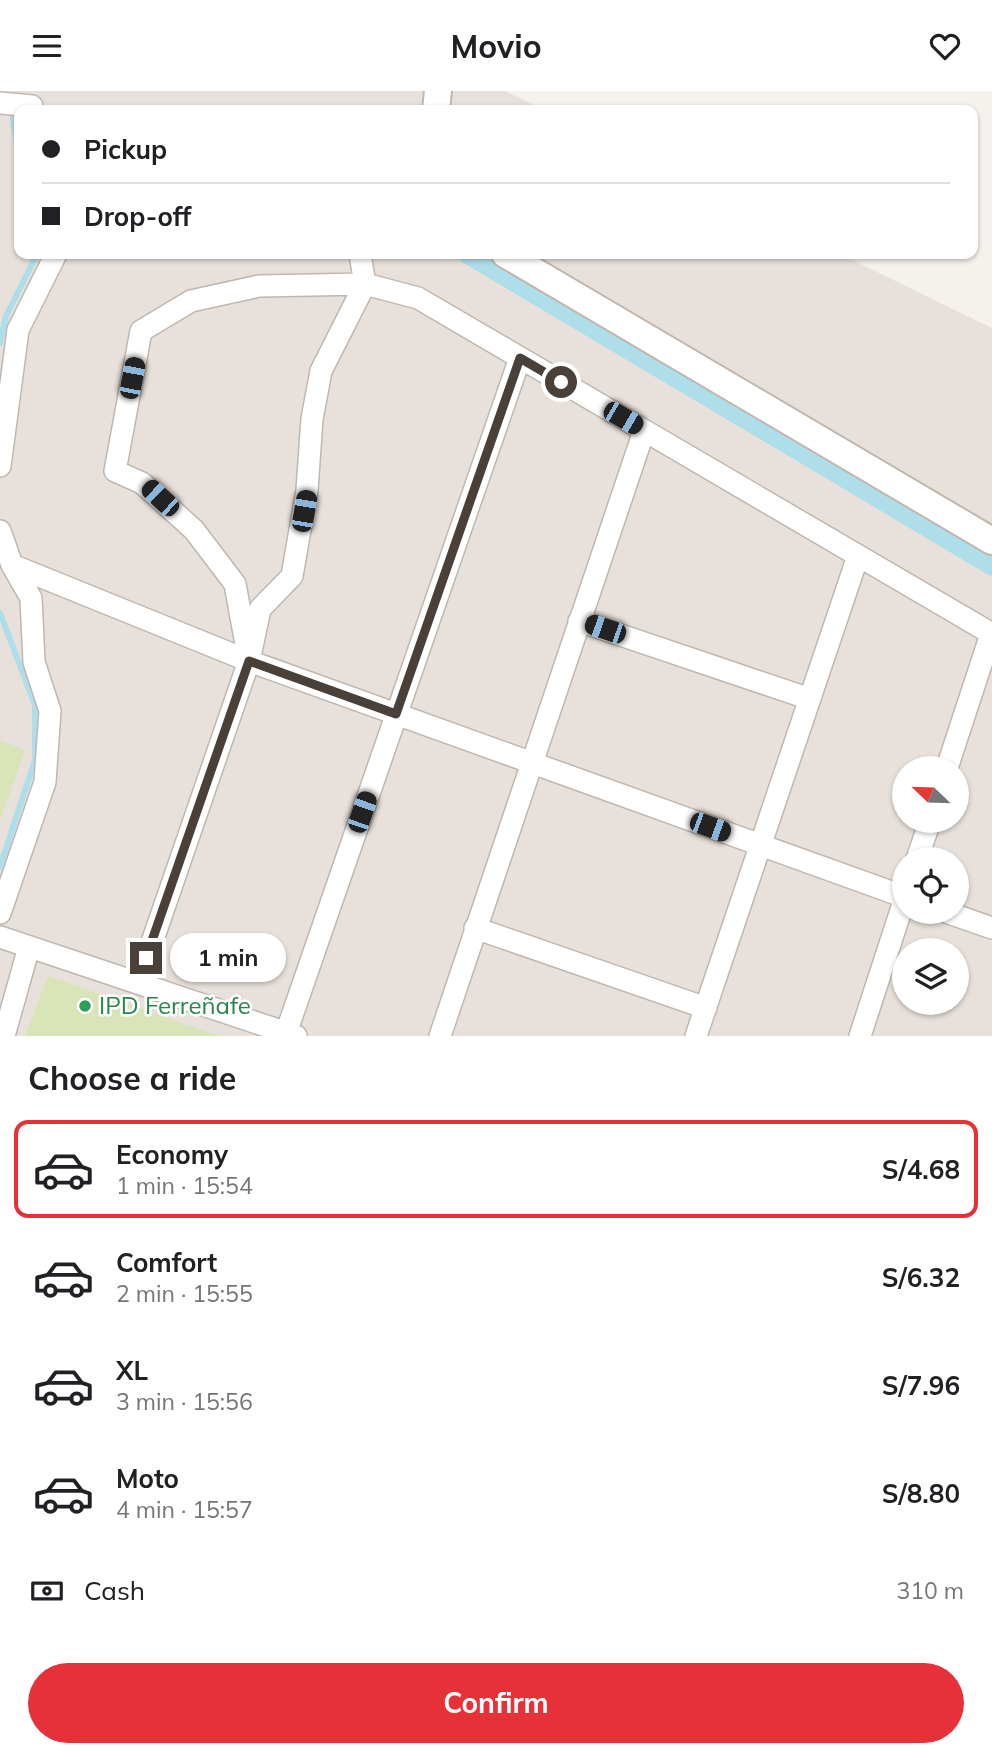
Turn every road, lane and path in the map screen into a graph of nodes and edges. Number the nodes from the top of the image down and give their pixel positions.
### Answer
1 (54, 259) edge
2 (361, 259) edge
3 (513, 259) edge
4 (365, 284) junction
5 (520, 358) junction
6 (644, 431) junction
7 (0, 467) edge
8 (0, 531) edge
9 (992, 541) edge
10 (858, 556) junction
11 (12, 565) junction
12 (579, 621) junction
13 (992, 634) edge
14 (249, 661) junction
15 (810, 699) junction
16 (396, 714) junction
17 (951, 756) edge
18 (531, 762) junction
19 (761, 845) junction
20 (892, 892) edge
21 (0, 913) edge
22 (969, 920) edge
23 (896, 924) edge
24 (475, 928) junction
25 (992, 928) edge
26 (0, 937) edge
27 (29, 947) junction
28 (138, 983) junction
29 (706, 1008) junction
30 (289, 1035) edge
31 (4, 1036) edge
32 (439, 1036) edge
33 (696, 1036) edge
34 (860, 1036) edge

1 - 7 street
2 - 4 street
3 - 9 street
4 - 5 street
4 - 14 street
4 - 14 street
5 - 6 street
5 - 16 street
6 - 10 street
6 - 12 street
8 - 11 street
10 - 13 street
10 - 15 street
11 - 14 street
11 - 21 street
12 - 15 street
12 - 18 street
13 - 17 street
14 - 16 street
14 - 28 street
15 - 19 street
16 - 18 street
16 - 30 street
18 - 19 street
18 - 24 street
19 - 20 street
19 - 29 street
22 - 25 street
23 - 34 street
24 - 29 street
24 - 32 street
26 - 27 street
27 - 28 street
27 - 31 street
28 - 30 street
29 - 33 street

